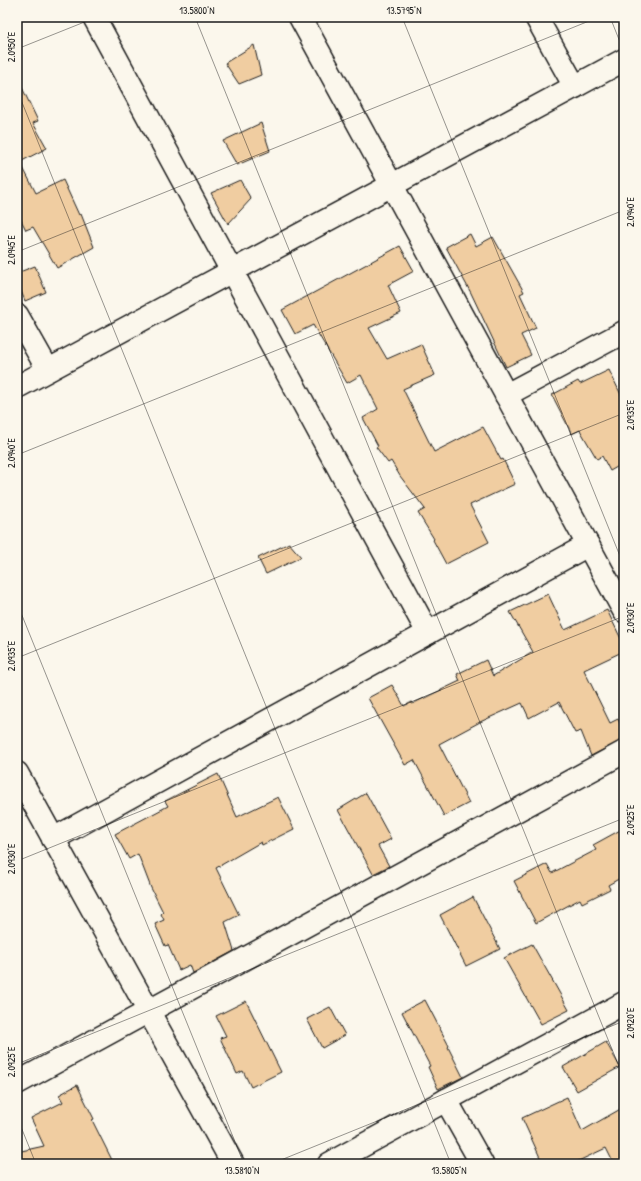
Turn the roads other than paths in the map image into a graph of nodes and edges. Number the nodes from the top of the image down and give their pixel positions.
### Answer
1 (94, 17) edge
2 (300, 17) edge
3 (536, 17) edge
4 (624, 60) edge
5 (575, 87) junction
6 (392, 186) junction
7 (232, 272) junction
8 (17, 315) edge
9 (624, 332) edge
10 (48, 370) junction
11 (17, 387) edge
12 (506, 395) junction
13 (588, 545) junction
14 (624, 611) edge
15 (428, 633) junction
16 (624, 752) edge
17 (17, 773) edge
18 (53, 839) junction
19 (624, 1003) edge
20 (149, 1011) junction
21 (17, 1083) edge
22 (446, 1100) junction
23 (233, 1164) edge
24 (329, 1164) edge
25 (482, 1164) edge

1 - 7 street
2 - 6 street
3 - 5 street
4 - 5 street
5 - 6 street
6 - 7 street
6 - 12 street
7 - 10 street
7 - 15 street
8 - 10 street
9 - 12 street
10 - 11 street
12 - 13 street
13 - 14 street
13 - 15 street
15 - 18 street
16 - 20 street
17 - 18 street
18 - 20 street
19 - 22 street
20 - 21 street
20 - 23 street
22 - 24 street
22 - 25 street

